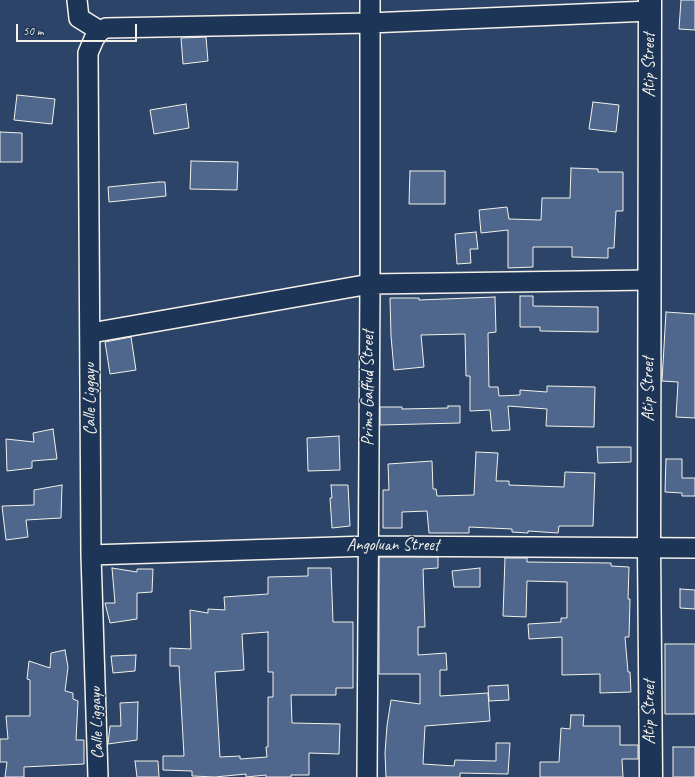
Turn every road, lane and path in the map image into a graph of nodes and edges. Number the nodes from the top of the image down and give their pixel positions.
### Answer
1 (77, 0) edge
2 (370, 0) edge
3 (650, 6) edge
4 (369, 23) junction
5 (103, 29) junction
6 (649, 280) junction
7 (370, 284) junction
8 (91, 333) junction
9 (368, 546) junction
10 (649, 547) junction
11 (695, 548) edge
12 (91, 556) junction
13 (98, 777) edge
14 (367, 777) edge
15 (651, 777) edge

1 - 5 street
2 - 4 street, Primo Gaffud Street
3 - 4 street
3 - 6 main road, Atip Street
4 - 5 street
4 - 7 street, Primo Gaffud Street
5 - 8 street, Calle Liggayu
6 - 7 street
6 - 10 main road, Atip Street
7 - 8 street
7 - 9 street, Primo Gaffud Street
8 - 12 street, Calle Liggayu
9 - 10 street, Angoluan Street
9 - 12 street, Angoluan Street
9 - 14 street, Primo Gaffud Street
10 - 11 street, Angoluan Street
10 - 15 main road, Atip Street
12 - 13 street, Calle Liggayu

